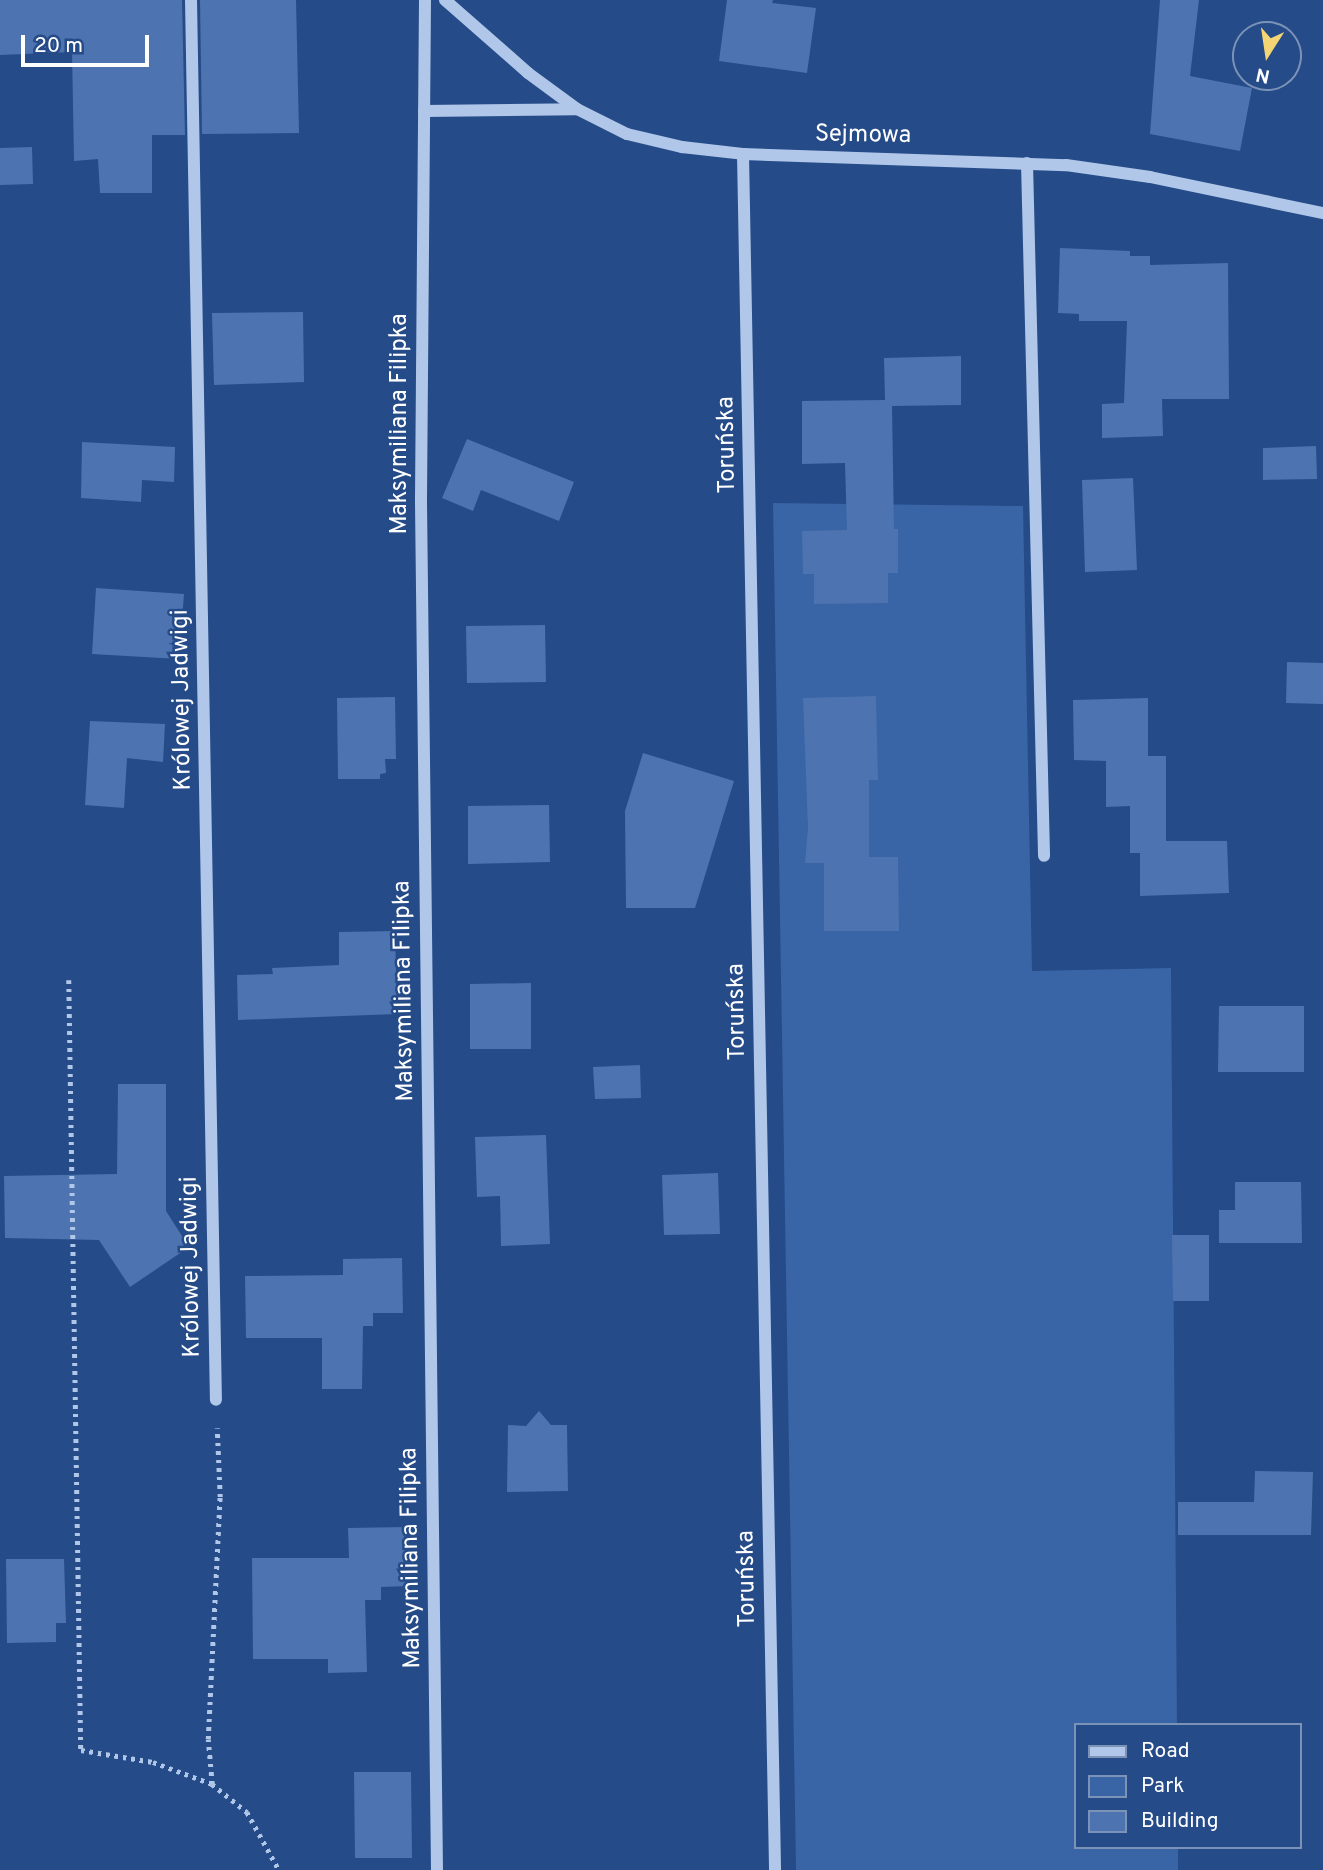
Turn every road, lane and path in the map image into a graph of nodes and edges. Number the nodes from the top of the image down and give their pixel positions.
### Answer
1 (191, 0) edge
2 (425, 0) edge
3 (445, 0) edge
4 (577, 109) junction
5 (424, 111) junction
6 (743, 154) junction
7 (1027, 163) junction
8 (1323, 212) edge
9 (1044, 856) dead end
10 (69, 980) dead end
11 (216, 1400) joint
12 (212, 1784) junction
13 (279, 1870) edge
14 (437, 1870) edge
15 (775, 1870) edge

1 - 11 street, Królowej Jadwigi
2 - 5 street, Maksymiliana Filipka
3 - 4 street, Sejmowa
4 - 5 street
4 - 6 street, Sejmowa
5 - 14 street, Maksymiliana Filipka
6 - 7 street, Sejmowa
6 - 15 street, Toruńska
7 - 8 street, Sejmowa
7 - 9 street
10 - 12 path
11 - 12 path
12 - 13 path

